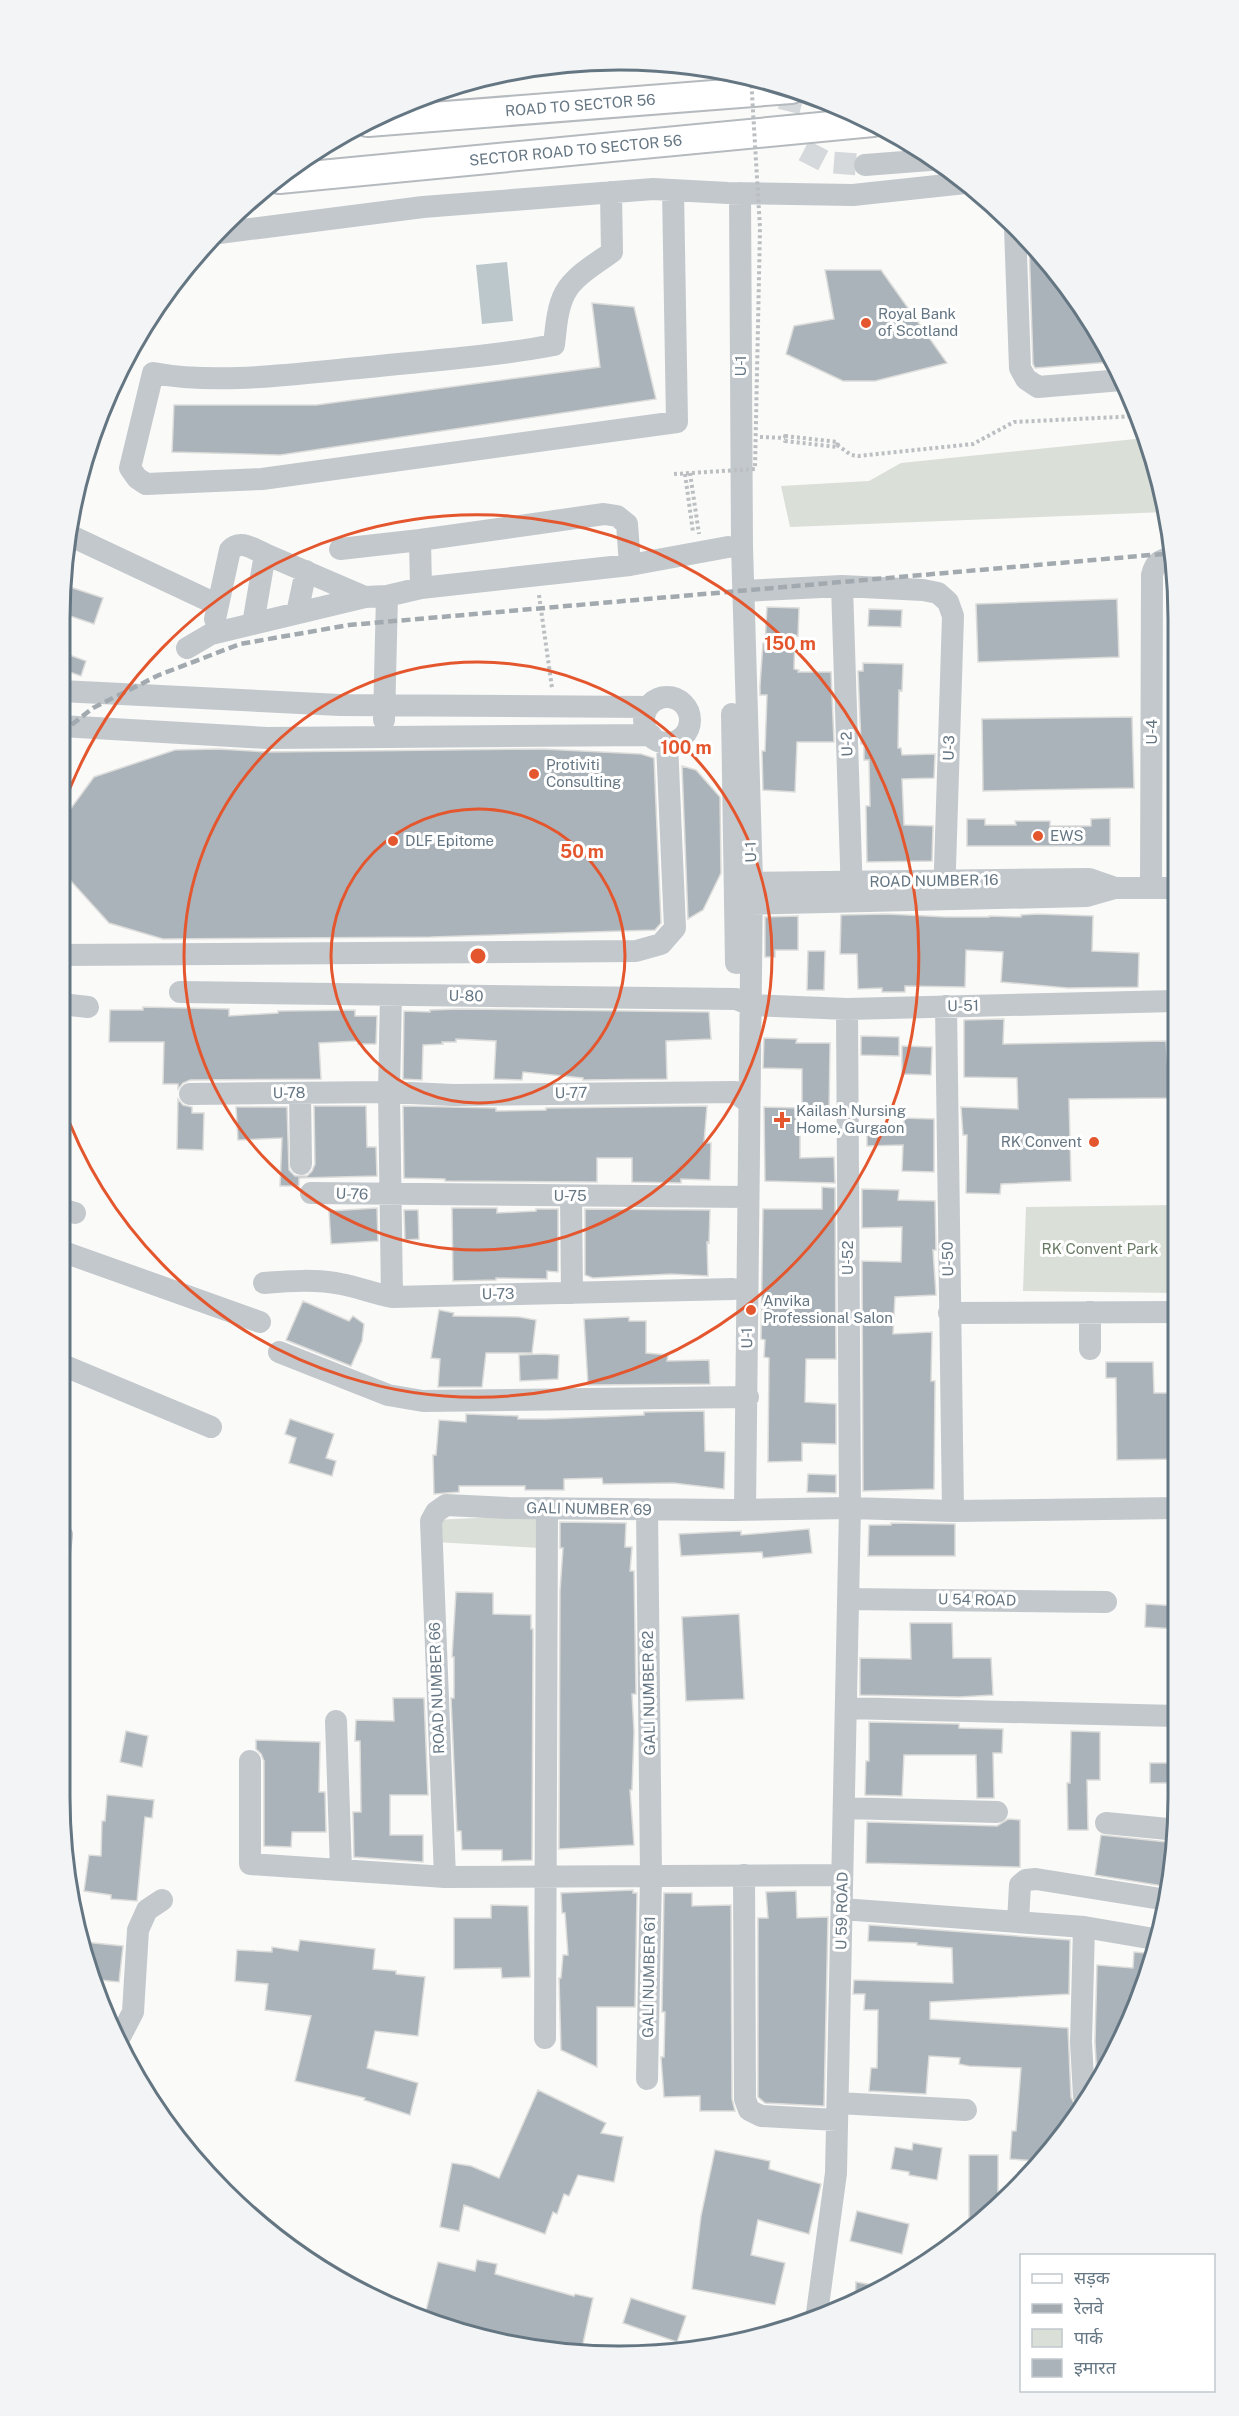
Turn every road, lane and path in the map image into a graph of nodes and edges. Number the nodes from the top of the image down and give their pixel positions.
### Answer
1 (752, 87) edge
2 (768, 91) edge
3 (392, 120) edge
4 (855, 124) edge
5 (921, 161) edge
6 (865, 165) tunnel mouth
7 (295, 176) edge
8 (954, 184) edge
9 (673, 190) junction
10 (611, 192) junction
11 (734, 193) junction
12 (231, 232) edge
13 (1015, 239) edge
14 (1114, 381) edge
15 (1130, 416) edge
16 (756, 437) junction
17 (688, 473) junction
18 (674, 474) dead end
19 (77, 539) edge
20 (420, 540) junction
21 (697, 540) dead end
22 (729, 547) junction
23 (340, 549) dead end
24 (265, 554) junction
25 (1165, 559) edge
26 (630, 565) junction
27 (306, 571) junction
28 (537, 576) junction
29 (842, 586) junction
30 (421, 588) junction
31 (744, 591) junction
32 (376, 596) junction
33 (218, 605) junction
34 (297, 613) junction
35 (252, 624) junction
36 (211, 634) junction
37 (187, 648) dead end
38 (71, 693) edge
39 (384, 705) junction
40 (555, 707) junction
41 (648, 707) junction
42 (71, 727) edge
43 (384, 737) junction
44 (659, 739) junction
45 (1151, 888) junction
46 (1168, 888) edge
47 (945, 889) junction
48 (851, 892) junction
49 (743, 893) junction
50 (71, 956) edge
51 (180, 992) dead end
52 (391, 995) junction
53 (1168, 1001) edge
54 (71, 1005) edge
55 (946, 1006) junction
56 (88, 1007) dead end
57 (741, 1007) junction
58 (847, 1009) junction
59 (389, 1092) junction
60 (300, 1093) junction
61 (190, 1094) dead end
62 (742, 1097) junction
63 (301, 1164) dead end
64 (311, 1193) dead end
65 (392, 1195) junction
66 (571, 1196) junction
67 (741, 1197) junction
68 (71, 1255) edge
69 (264, 1282) dead end
70 (734, 1288) junction
71 (572, 1293) junction
72 (392, 1297) junction
73 (1090, 1312) junction
74 (1168, 1312) edge
75 (949, 1313) junction
76 (260, 1322) dead end
77 (1090, 1349) dead end
78 (279, 1352) dead end
79 (71, 1369) edge
80 (741, 1397) junction
81 (211, 1427) dead end
82 (446, 1505) joint
83 (547, 1508) junction
84 (850, 1508) junction
85 (1168, 1508) edge
86 (647, 1509) junction
87 (739, 1510) junction
88 (953, 1511) junction
89 (848, 1599) junction
90 (1106, 1602) dead end
91 (846, 1708) junction
92 (1168, 1716) edge
93 (336, 1721) dead end
94 (250, 1761) dead end
95 (844, 1808) junction
96 (997, 1812) dead end
97 (1106, 1823) dead end
98 (1167, 1829) edge
99 (341, 1870) junction
100 (744, 1875) junction
101 (842, 1875) junction
102 (651, 1876) junction
103 (445, 1877) junction
104 (546, 1877) junction
105 (1159, 1899) edge
106 (162, 1900) dead end
107 (842, 1910) junction
108 (1018, 1922) junction
109 (1084, 1927) junction
110 (1150, 1938) edge
111 (123, 2031) edge
112 (545, 2038) dead end
113 (647, 2079) dead end
114 (1084, 2090) edge
115 (966, 2110) dead end
116 (837, 2111) junction
117 (818, 2308) edge

1 - 16 path, bridge
2 - 3 main road, ROAD TO SECTOR 56
4 - 7 main road, SECTOR ROAD TO SECTOR 56
5 - 6 street
8 - 11 street
9 - 10 street
9 - 10 street
9 - 11 street
10 - 12 street
11 - 22 street
11 - 31 street, U-1
13 - 14 street
15 - 16 path
16 - 17 path, bridge
17 - 18 path, bridge
17 - 21 path
19 - 33 street
20 - 23 street
20 - 26 street
20 - 30 street
22 - 26 street
22 - 49 street
24 - 27 street
24 - 33 street
24 - 35 street
25 - 45 street, U-4
26 - 28 street
27 - 32 street
27 - 34 street
28 - 30 street
28 - 40 path
29 - 31 street
29 - 47 street, U-3
29 - 48 street, U-2
30 - 32 street
31 - 49 street, U-1
32 - 34 street
32 - 39 street
33 - 36 street
34 - 35 street
35 - 36 street
36 - 37 street
38 - 39 street
39 - 40 street
39 - 43 street
40 - 41 street
41 - 44 street
41 - 44 street
42 - 43 street
43 - 44 street
44 - 50 street
45 - 46 street, ROAD NUMBER 16
45 - 47 street, ROAD NUMBER 16
47 - 48 street, ROAD NUMBER 16
48 - 49 street, ROAD NUMBER 16
49 - 57 street, U-1
51 - 52 street, U-80
52 - 57 street, U-80
52 - 59 street
53 - 55 street, U-51
54 - 56 street
55 - 58 street, U-51
55 - 75 street, U-50
57 - 58 street, U-51
57 - 62 street, U-1
58 - 84 street, U-52
59 - 60 street, U-78
59 - 62 street, U-77
59 - 65 street
60 - 61 street, U-78
60 - 63 street
62 - 67 street, U-1
64 - 65 street, U-76
65 - 66 street, U-75
65 - 72 street
66 - 67 street, U-75
66 - 71 street
67 - 70 street, U-1
67 - 80 street, U-1
68 - 76 street
69 - 72 street, U-73
70 - 71 street, U-73
70 - 80 street, U-1
71 - 72 street, U-73
73 - 74 street
73 - 75 street
73 - 77 street
75 - 88 street, U-50
78 - 80 street
79 - 81 street
80 - 87 street, U-1
82 - 83 street, GALI NUMBER 69
82 - 103 street, ROAD NUMBER 66
83 - 86 street, GALI NUMBER 69
83 - 104 street
84 - 87 street, GALI NUMBER 69
84 - 88 street, GALI NUMBER 69
84 - 89 street, U 59 ROAD
85 - 88 street, GALI NUMBER 69
86 - 87 street, GALI NUMBER 69
86 - 102 street, GALI NUMBER 62
89 - 90 street, U 54 ROAD
89 - 91 street, U 59 ROAD
91 - 92 street
91 - 95 street, U 59 ROAD
93 - 99 street
94 - 99 street
95 - 96 street
95 - 101 street, U 59 ROAD
97 - 98 street
99 - 103 street
100 - 101 street
100 - 102 street
100 - 116 street
101 - 107 street, U 59 ROAD
102 - 104 street
102 - 113 street, GALI NUMBER 61
103 - 104 street
104 - 112 street
105 - 108 street
106 - 111 street
107 - 108 street
107 - 116 street, U 59 ROAD
108 - 109 street
109 - 110 street
109 - 114 street
115 - 116 street
116 - 117 street, U 59 ROAD

